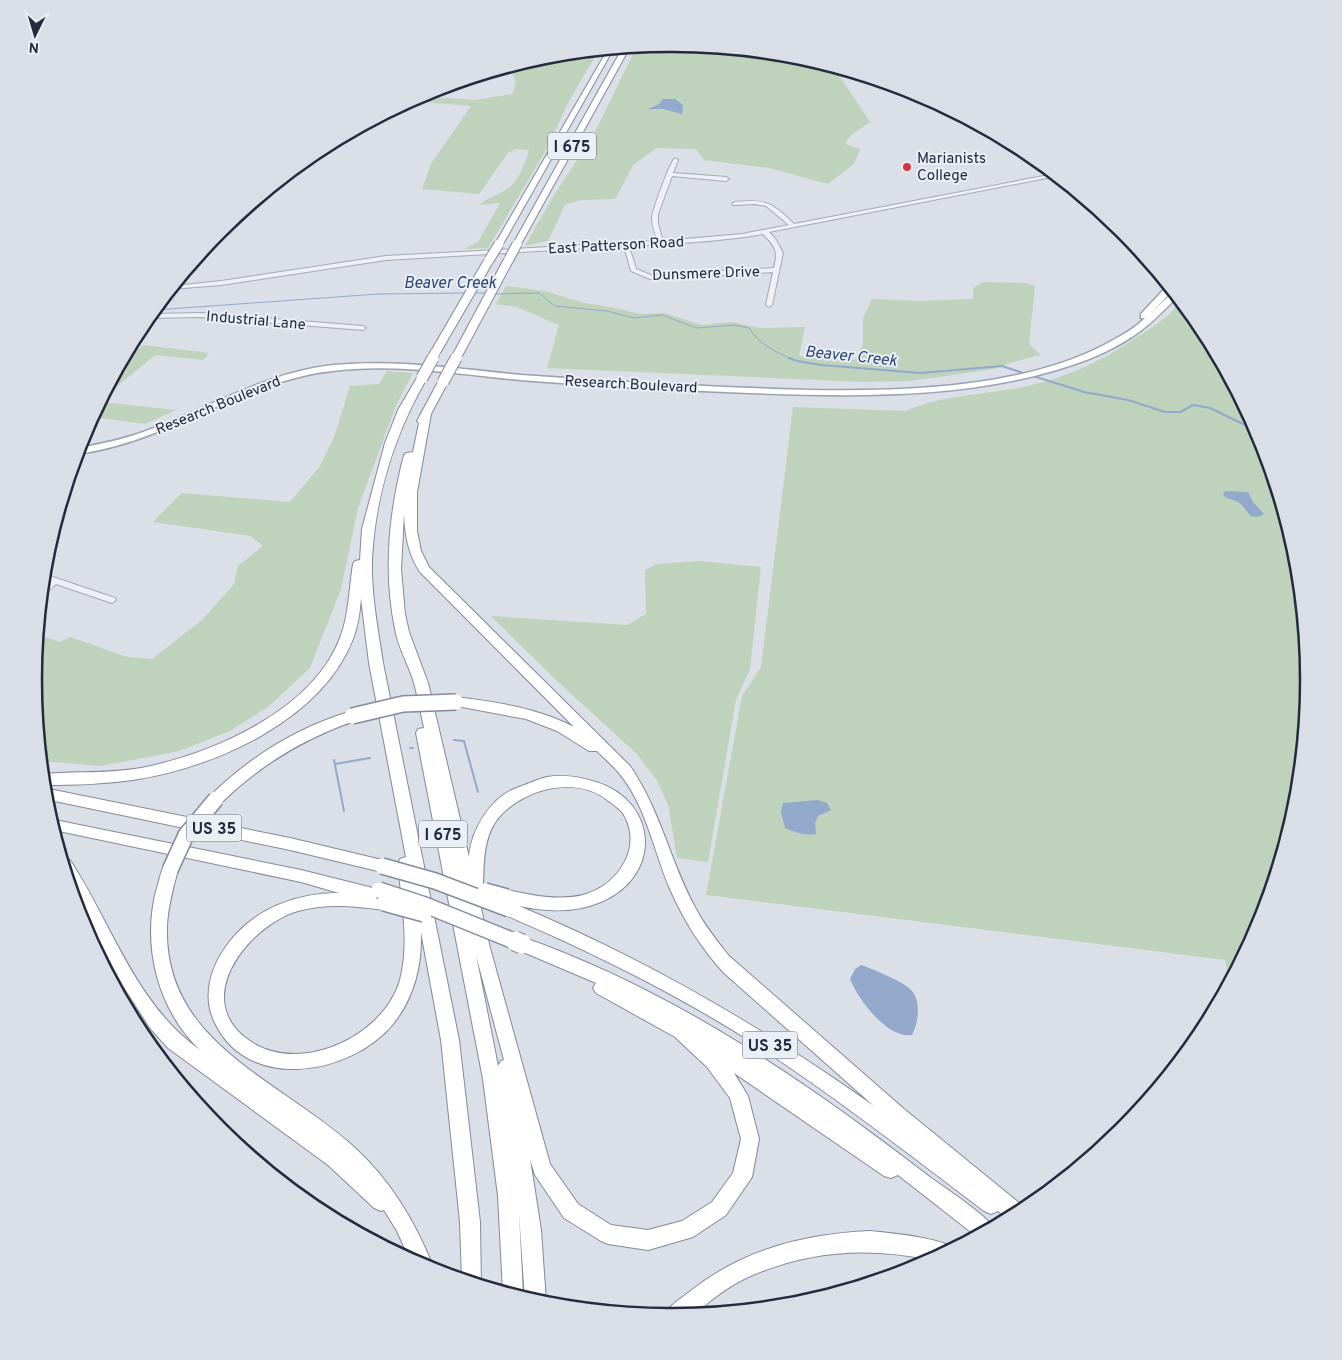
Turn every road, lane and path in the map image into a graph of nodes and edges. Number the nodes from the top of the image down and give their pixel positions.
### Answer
1 (623, 54) edge
2 (607, 55) edge
3 (675, 160) dead end
4 (669, 174) junction
5 (1048, 176) edge
6 (726, 179) dead end
7 (735, 204) dead end
8 (794, 226) junction
9 (765, 232) junction
10 (661, 242) junction
11 (626, 244) junction
12 (777, 270) junction
13 (180, 287) edge
14 (1166, 293) edge
15 (1172, 299) edge
16 (769, 305) dead end
17 (159, 316) edge
18 (363, 328) dead end
19 (426, 413) junction
20 (88, 443) edge
21 (86, 449) edge
22 (370, 521) junction
23 (51, 580) edge
24 (55, 581) junction
25 (50, 585) edge
26 (112, 600) dead end
27 (401, 629) junction
28 (51, 779) edge
29 (400, 783) junction
30 (54, 795) edge
31 (647, 810) junction
32 (59, 820) edge
33 (60, 826) edge
34 (78, 886) edge
35 (383, 897) junction
36 (508, 903) junction
37 (520, 947) junction
38 (482, 948) junction
39 (498, 1000) junction
40 (681, 1031) junction
41 (1011, 1209) edge
42 (1003, 1213) edge
43 (405, 1225) junction
44 (978, 1228) edge
45 (976, 1229) edge
46 (935, 1251) edge
47 (418, 1256) edge
48 (472, 1276) edge
49 (513, 1288) edge
50 (535, 1293) edge
51 (685, 1308) edge

1 - 19 highway, I 675, bridge
2 - 22 highway, I 675, bridge
3 - 4 street
4 - 6 street
4 - 10 street
5 - 8 street, East Patterson Road
7 - 8 street
8 - 9 street, East Patterson Road
9 - 10 street, East Patterson Road
9 - 12 street
10 - 11 street, East Patterson Road
11 - 12 street, Dunsmere Drive
11 - 13 street, East Patterson Road
12 - 16 street
14 - 20 main road, Research Boulevard
15 - 21 main road, Research Boulevard
17 - 18 street, Industrial Lane
19 - 27 highway, I 675
19 - 31 highway
22 - 28 highway
22 - 29 highway, I 675
23 - 24 street
24 - 25 street
24 - 26 street
27 - 38 highway
27 - 49 highway, I 675
29 - 35 highway
29 - 48 highway, I 675
30 - 36 highway, US 35, bridge
31 - 41 highway
31 - 43 highway, bridge
32 - 35 highway, US 35
33 - 35 highway
34 - 43 highway
35 - 37 highway, bridge
35 - 37 highway, US 35, bridge
36 - 38 highway
36 - 42 highway, US 35
37 - 40 highway
37 - 44 highway, US 35
38 - 39 highway
39 - 40 highway
39 - 50 highway
40 - 45 highway
43 - 47 highway
46 - 51 highway

